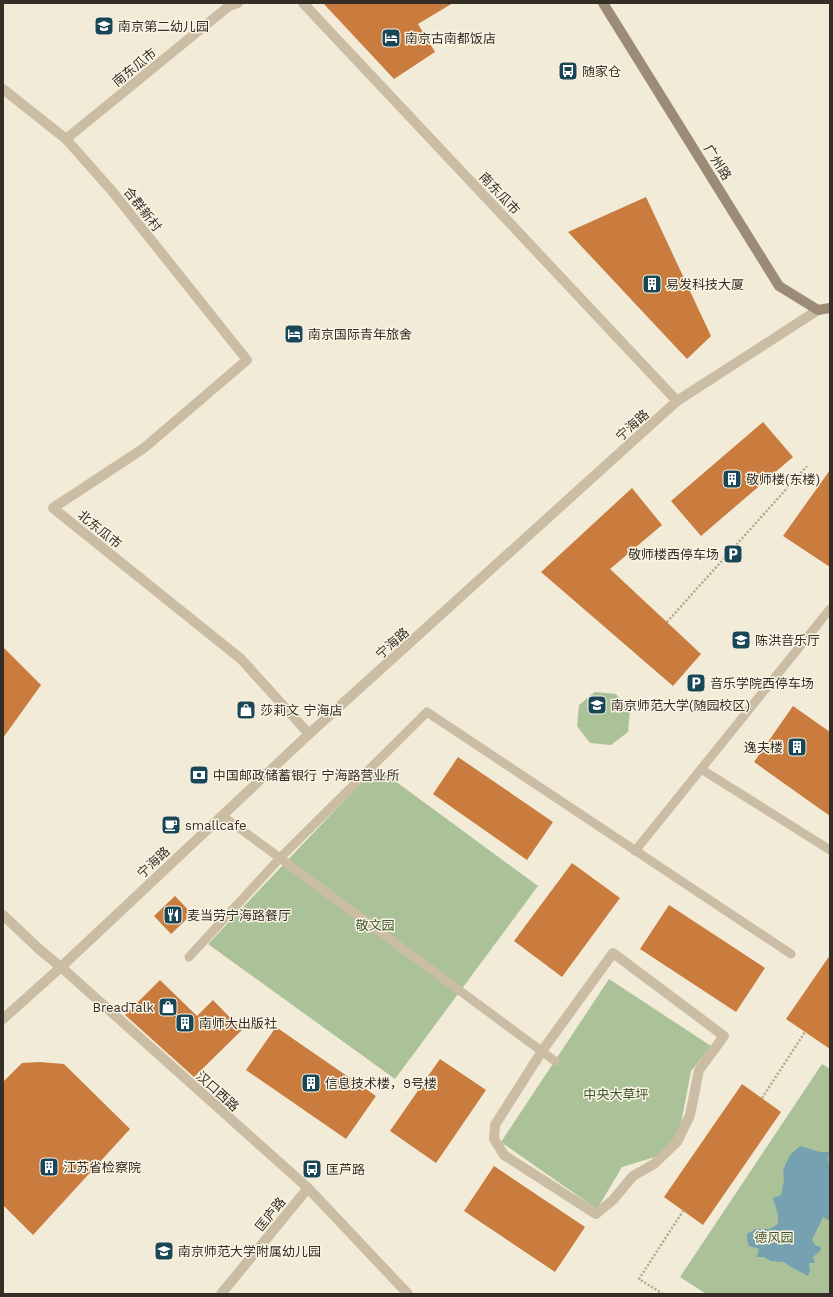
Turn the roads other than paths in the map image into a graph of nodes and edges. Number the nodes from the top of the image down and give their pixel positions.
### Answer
1 (238, 3) edge
2 (303, 3) edge
3 (603, 3) edge
4 (3, 89) edge
5 (66, 138) junction
6 (830, 308) edge
7 (818, 310) junction
8 (246, 360) joint
9 (677, 401) junction
10 (830, 609) edge
11 (309, 734) junction
12 (701, 769) junction
13 (222, 816) junction
14 (830, 850) edge
15 (635, 851) junction
16 (280, 858) junction
17 (3, 915) edge
18 (791, 954) dead end
19 (188, 957) dead end
20 (61, 967) junction
21 (3, 1019) edge
22 (542, 1052) junction
23 (555, 1061) dead end
24 (308, 1188) junction
25 (221, 1294) edge
26 (408, 1294) edge

1 - 5 street, 南东瓜市
2 - 9 street, 南东瓜市
3 - 7 main road, 广州路
4 - 5 street, 合群新村
5 - 8 street, 合群新村
6 - 7 main road
7 - 9 street, 宁海路
8 - 11 street, 北东瓜市
9 - 11 street, 宁海路
10 - 12 lane
11 - 13 street, 宁海路
12 - 14 lane
12 - 15 lane
13 - 16 lane
13 - 20 street, 宁海路
15 - 16 lane
15 - 18 lane
16 - 19 lane
16 - 22 lane
17 - 20 street, 汉口西路
20 - 21 street, 宁海路
20 - 24 street, 汉口西路
22 - 22 street
22 - 23 lane
24 - 25 street, 匡庐路
24 - 26 street, 汉口西路

